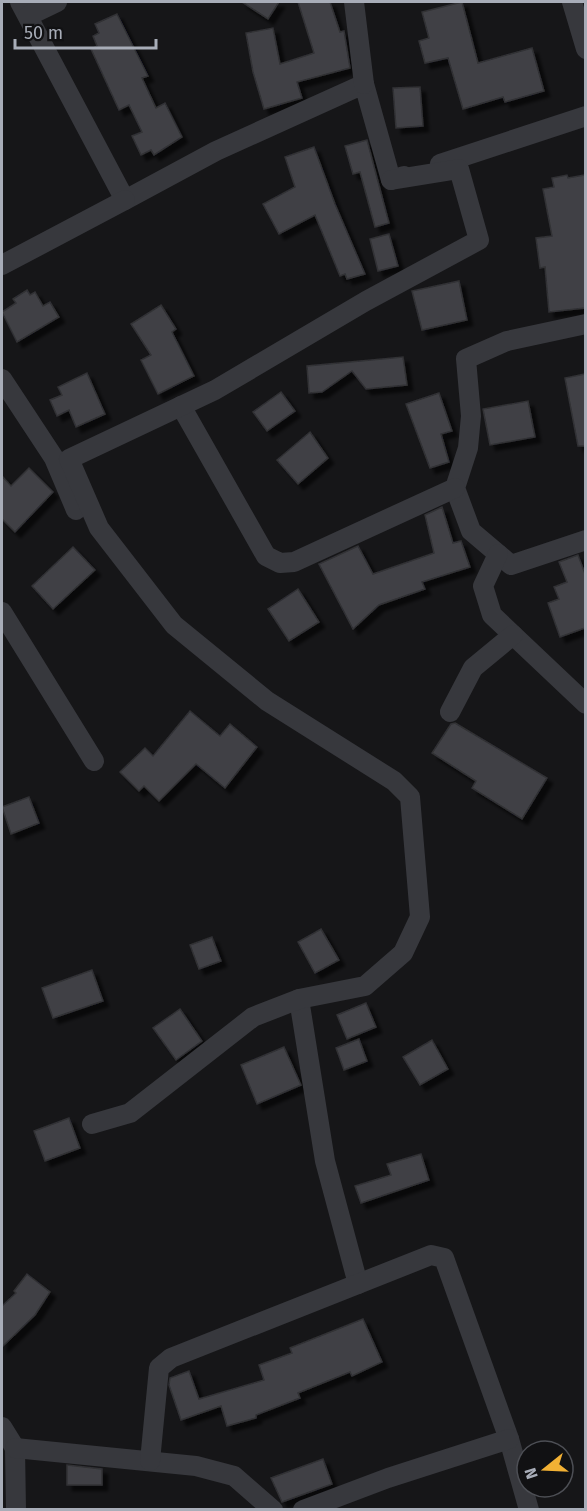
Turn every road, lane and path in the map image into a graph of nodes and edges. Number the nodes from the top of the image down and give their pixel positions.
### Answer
1 (57, 2) edge
2 (354, 2) edge
3 (572, 2) edge
4 (24, 9) edge
5 (585, 49) edge
6 (364, 84) junction
7 (585, 116) edge
8 (391, 180) junction
9 (124, 200) junction
10 (2, 265) edge
11 (585, 324) edge
12 (2, 379) edge
13 (181, 406) junction
14 (456, 488) junction
15 (76, 510) dead end
16 (585, 540) edge
17 (498, 554) junction
18 (2, 612) edge
19 (513, 635) junction
20 (585, 704) edge
21 (450, 712) dead end
22 (94, 761) dead end
23 (299, 999) junction
24 (92, 1124) dead end
25 (358, 1284) junction
26 (2, 1427) edge
27 (509, 1439) junction
28 (15, 1448) junction
29 (150, 1461) junction
30 (15, 1472) junction
31 (2, 1489) edge
32 (15, 1509) edge
33 (273, 1509) edge
34 (303, 1509) edge
35 (529, 1509) edge

1 - 4 street
2 - 6 street
3 - 5 street
4 - 9 street
6 - 8 street
6 - 9 street
7 - 8 street
8 - 13 street
9 - 10 street
11 - 14 street
12 - 15 street
13 - 14 street
13 - 23 street
14 - 17 street
16 - 17 street
17 - 19 street
18 - 22 street
19 - 20 street
19 - 21 street
23 - 24 street
23 - 25 street
25 - 27 street
25 - 29 street
26 - 28 street
27 - 34 street
27 - 35 street
28 - 29 street
28 - 30 street
29 - 33 street
30 - 31 street
30 - 32 street

